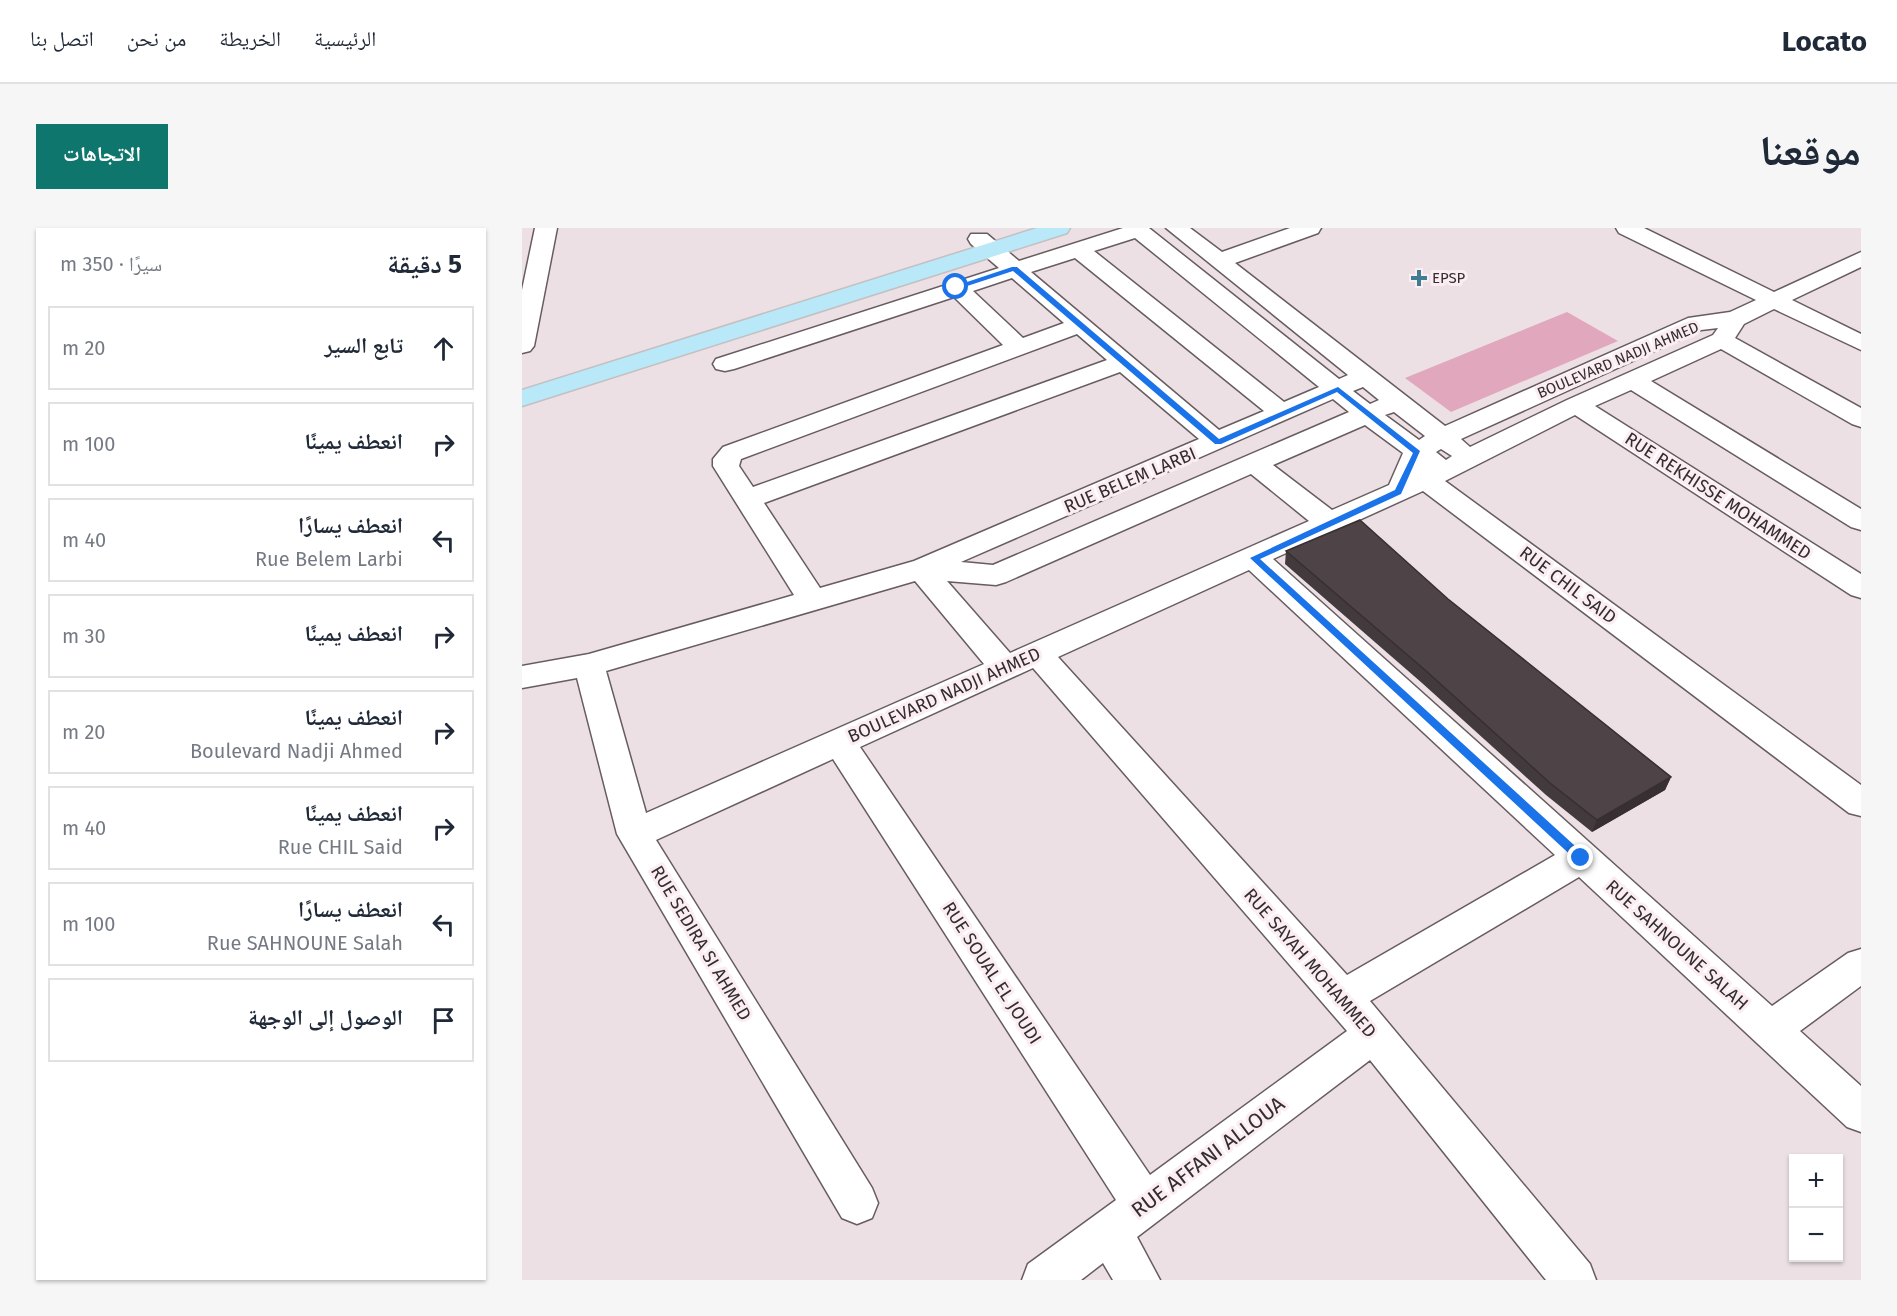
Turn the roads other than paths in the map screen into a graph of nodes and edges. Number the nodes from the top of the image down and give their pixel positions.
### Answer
1 (546, 228) edge
2 (1014, 228) edge
3 (1059, 228) edge
4 (1177, 228) edge
5 (1310, 228) edge
6 (1627, 228) edge
7 (1137, 229) edge
8 (985, 244) junction
9 (1078, 249) junction
10 (1861, 259) edge
11 (1219, 261) junction
12 (1014, 269) junction
13 (956, 287) junction
14 (1776, 301) junction
15 (526, 310) edge
16 (1736, 319) junction
17 (1081, 325) junction
18 (1722, 340) junction
19 (1861, 343) edge
20 (522, 345) edge
21 (1020, 348) junction
22 (1124, 362) junction
23 (725, 364) dead end
24 (1364, 377) junction
25 (1632, 380) junction
26 (522, 381) edge
27 (1338, 389) junction
28 (522, 398) edge
29 (1395, 402) junction
30 (1576, 405) junction
31 (1282, 413) junction
32 (1367, 414) junction
33 (1861, 419) edge
34 (1441, 438) junction
35 (1218, 442) junction
36 (1470, 458) junction
37 (1254, 463) junction
38 (1419, 473) junction
39 (748, 499) junction
40 (1861, 521) edge
41 (1330, 523) junction
42 (1254, 558) junction
43 (921, 569) junction
44 (1861, 588) edge
45 (813, 601) junction
46 (1021, 661) junction
47 (589, 665) junction
48 (522, 677) edge
49 (839, 742) junction
50 (1861, 803) edge
51 (634, 834) junction
52 (1581, 858) junction
53 (1861, 965) edge
54 (1343, 997) junction
55 (1770, 1030) junction
56 (1372, 1035) junction
57 (1861, 1113) edge
58 (857, 1203) dead end
59 (1145, 1205) junction
60 (1109, 1231) junction
61 (1044, 1280) edge
62 (1138, 1280) edge
63 (1574, 1280) edge

1 - 15 street
2 - 8 main road
3 - 8 main road
4 - 11 street
5 - 11 street
6 - 14 street
7 - 9 street
7 - 27 street, RUE CHIL SAID
8 - 12 street
8 - 26 main road
8 - 28 main road
9 - 12 street
9 - 31 street
10 - 14 street, BOULEVARD NADJI AHMED
11 - 24 street
12 - 13 street
12 - 17 street
13 - 21 street
13 - 23 street
14 - 16 street, BOULEVARD NADJI AHMED
14 - 19 street
15 - 20 street
16 - 18 street
16 - 34 street, BOULEVARD NADJI AHMED
17 - 21 street
17 - 22 street
18 - 25 street
18 - 33 street
21 - 39 street
22 - 35 street
22 - 39 street
24 - 27 street, RUE BELEM LARBI
24 - 29 street
25 - 30 street
25 - 40 street
27 - 31 street, RUE BELEM LARBI
27 - 32 street, RUE CHIL SAID
29 - 32 street
29 - 34 street
30 - 36 street
30 - 44 street, RUE REKHISSE MOHAMMED
31 - 35 street, RUE BELEM LARBI
32 - 37 street
32 - 38 street, RUE CHIL SAID
34 - 36 street
34 - 38 street, BOULEVARD NADJI AHMED
35 - 43 street, RUE BELEM LARBI
36 - 38 street
37 - 41 street
37 - 43 street
38 - 41 street
38 - 50 street, RUE CHIL SAID
39 - 45 street
41 - 42 street
42 - 46 street, BOULEVARD NADJI AHMED
42 - 52 street, RUE SAHNOUNE SALAH
43 - 45 street
43 - 46 street, RUE SAYAH MOHAMMED
45 - 47 street
46 - 49 street, BOULEVARD NADJI AHMED
46 - 54 street, RUE SAYAH MOHAMMED
47 - 48 street
47 - 51 street, RUE SEDIRA SI AHMED
49 - 51 street, BOULEVARD NADJI AHMED
49 - 59 street, RUE SOUAL EL JOUDI
51 - 58 street, RUE SEDIRA SI AHMED
52 - 54 street
52 - 55 street, RUE SAHNOUNE SALAH
53 - 55 street
54 - 56 street, RUE SAYAH MOHAMMED
55 - 57 street, RUE SAHNOUNE SALAH
56 - 59 street, RUE AFFANI ALLOUA
56 - 63 street, RUE SAYAH MOHAMMED
59 - 60 street, RUE AFFANI ALLOUA
60 - 61 street, RUE AFFANI ALLOUA
60 - 62 street

